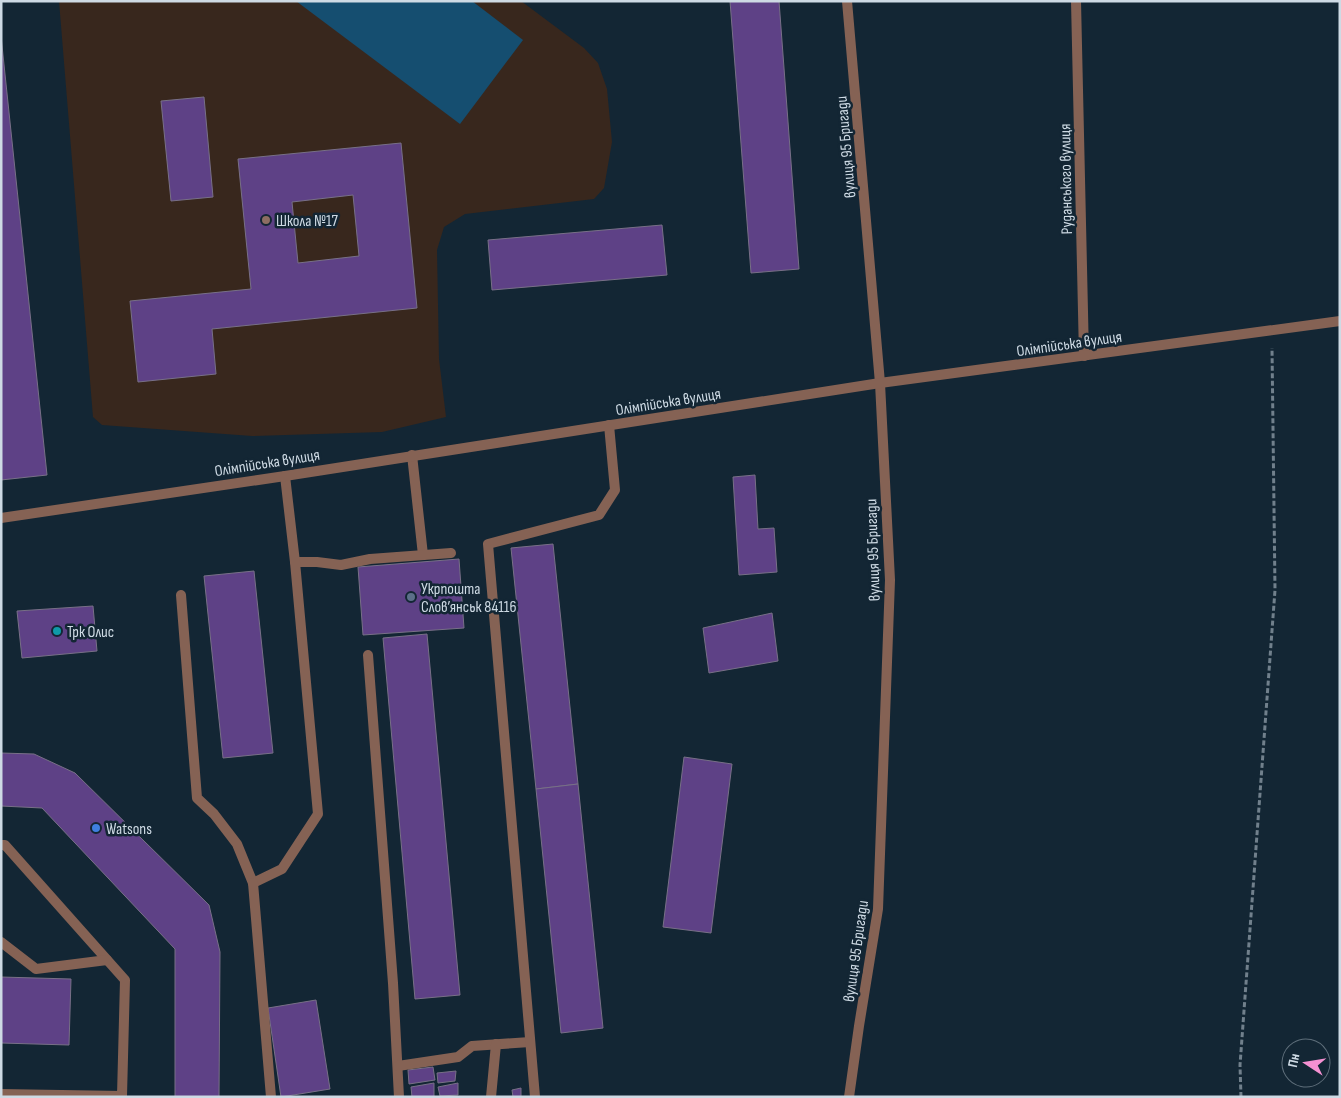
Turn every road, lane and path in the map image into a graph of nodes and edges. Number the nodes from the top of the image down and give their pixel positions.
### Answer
1 (847, 1) edge
2 (1076, 1) edge
3 (1340, 321) edge
4 (1272, 330) junction
5 (1084, 356) junction
6 (880, 383) junction
7 (609, 425) junction
8 (412, 455) junction
9 (285, 476) junction
10 (1, 518) edge
11 (451, 553) dead end
12 (423, 555) junction
13 (294, 562) junction
14 (181, 595) dead end
15 (368, 655) dead end
16 (1, 845) edge
17 (254, 883) junction
18 (1, 942) edge
19 (107, 960) junction
20 (530, 1042) junction
21 (496, 1044) junction
22 (398, 1066) junction
23 (1, 1094) edge
24 (271, 1097) edge
25 (399, 1097) edge
26 (492, 1097) edge
27 (535, 1097) edge
28 (850, 1097) edge
29 (1241, 1097) edge

1 - 6 street, вулиця 95 Бригади
2 - 5 street, Руданського вулиця
3 - 4 street, Олімпійська вулиця
4 - 5 street, Олімпійська вулиця
4 - 29 path
5 - 6 street, Олімпійська вулиця
6 - 7 street, Олімпійська вулиця
6 - 28 street, вулиця 95 Бригади
7 - 8 street, Олімпійська вулиця
7 - 20 street
8 - 9 street, Олімпійська вулиця
8 - 12 street
9 - 10 street, Олімпійська вулиця
9 - 13 street
11 - 12 street
12 - 13 street
13 - 17 street
14 - 17 street
15 - 22 street
16 - 19 street
17 - 24 street
18 - 19 street
19 - 23 street
20 - 21 street
20 - 27 street
21 - 22 street
21 - 26 street
22 - 25 street

